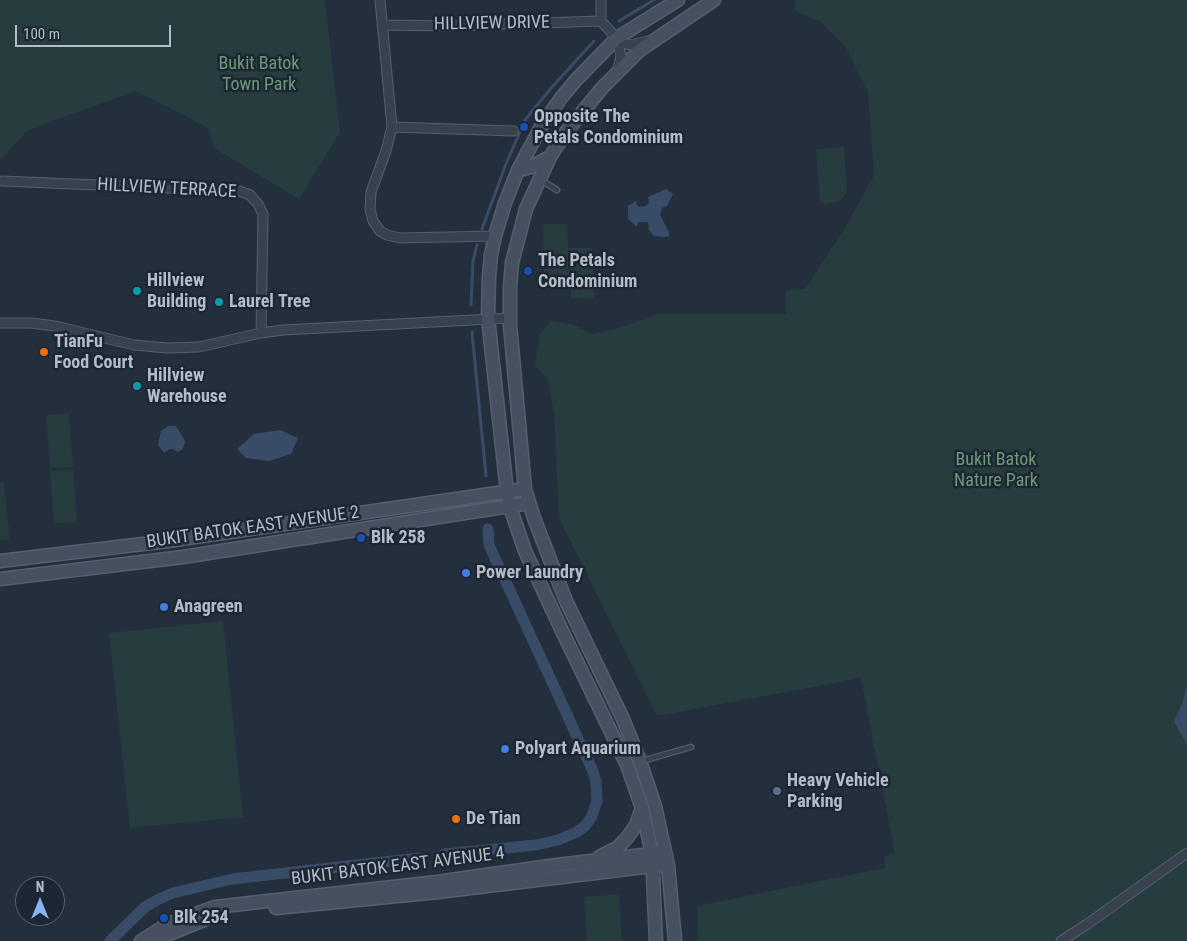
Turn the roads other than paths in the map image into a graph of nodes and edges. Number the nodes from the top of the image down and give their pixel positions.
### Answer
1 (380, 0) edge
2 (601, 0) edge
3 (678, 0) edge
4 (714, 0) edge
5 (601, 21) junction
6 (382, 25) junction
7 (617, 38) junction
8 (653, 40) junction
9 (616, 72) junction
10 (392, 127) junction
11 (514, 131) dead end
12 (550, 158) junction
13 (519, 168) junction
14 (2, 181) dead end
15 (538, 187) junction
16 (557, 190) dead end
17 (495, 236) junction
18 (488, 318) junction
19 (510, 318) junction
20 (0, 323) edge
21 (261, 333) junction
22 (526, 489) junction
23 (507, 492) junction
24 (530, 503) junction
25 (510, 507) junction
26 (0, 561) edge
27 (0, 580) edge
28 (691, 747) dead end
29 (640, 761) junction
30 (642, 808) junction
31 (1187, 853) edge
32 (667, 858) junction
33 (653, 860) junction
34 (592, 861) junction
35 (141, 941) edge
36 (157, 941) edge
37 (656, 941) edge
38 (675, 941) edge
39 (1061, 941) edge

1 - 6 street
2 - 5 street
3 - 7 street
4 - 8 street
5 - 6 street, HILLVIEW DRIVE
5 - 7 street
6 - 10 street
7 - 8 street
7 - 9 street
7 - 13 street
8 - 9 street
9 - 12 street
10 - 11 street
10 - 17 street
12 - 13 street
12 - 15 street
13 - 17 street
14 - 21 street, HILLVIEW TERRACE
15 - 16 lane
15 - 19 street
17 - 18 street
18 - 19 street
18 - 21 street
18 - 23 street
19 - 22 street
20 - 21 street
22 - 23 street, BUKIT BATOK EAST AVENUE 2
22 - 24 street
23 - 25 street
23 - 26 street, BUKIT BATOK EAST AVENUE 2
24 - 25 street, BUKIT BATOK EAST AVENUE 2
24 - 29 street
25 - 27 street, BUKIT BATOK EAST AVENUE 2
25 - 30 street
28 - 29 lane
29 - 32 street
30 - 33 street
30 - 34 street
31 - 39 street
32 - 33 street, BUKIT BATOK EAST AVENUE 4
32 - 38 street
33 - 34 street, BUKIT BATOK EAST AVENUE 4
33 - 36 street, BUKIT BATOK EAST AVENUE 4
33 - 37 street
34 - 35 street, BUKIT BATOK EAST AVENUE 4

